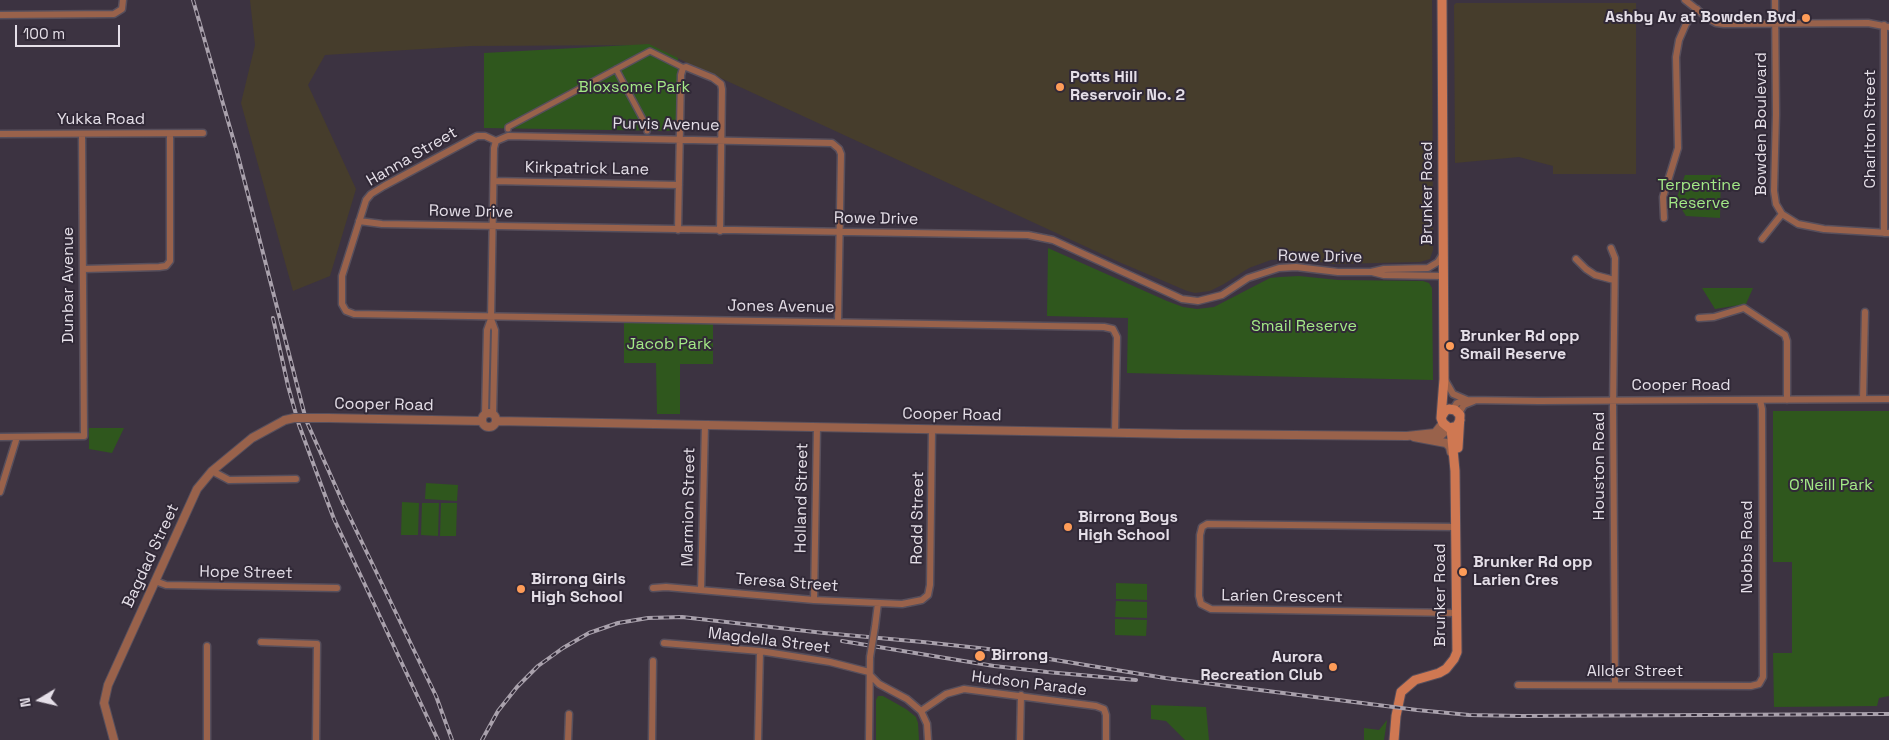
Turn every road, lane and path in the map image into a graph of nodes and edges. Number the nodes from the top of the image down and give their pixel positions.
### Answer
1 (122, 0) edge
2 (1442, 0) edge
3 (1685, 0) edge
4 (1775, 0) edge
5 (1697, 9) junction
6 (0, 15) edge
7 (1775, 23) junction
8 (1887, 26) edge
9 (684, 68) junction
10 (616, 69) junction
11 (508, 129) dead end
12 (647, 131) dead end
13 (203, 133) dead end
14 (0, 134) edge
15 (82, 134) junction
16 (170, 134) junction
17 (680, 139) junction
18 (722, 140) junction
19 (496, 141) junction
20 (494, 181) junction
21 (679, 185) junction
22 (1782, 214) junction
23 (1664, 218) dead end
24 (359, 221) junction
25 (493, 226) junction
26 (678, 230) junction
27 (720, 231) junction
28 (839, 232) junction
29 (1887, 233) edge
30 (1762, 238) dead end
31 (1611, 248) dead end
32 (1443, 254) junction
33 (1576, 259) dead end
34 (83, 270) junction
35 (1371, 272) junction
36 (1443, 276) junction
37 (1614, 280) junction
38 (346, 311) joint
39 (1865, 312) dead end
40 (491, 318) junction
41 (1698, 318) dead end
42 (838, 322) junction
43 (1444, 383) junction
44 (1863, 399) junction
45 (1889, 399) edge
46 (1471, 400) junction
47 (1614, 400) junction
48 (1760, 400) junction
49 (1787, 400) junction
50 (1456, 413) junction
51 (489, 417) junction
52 (285, 420) joint
53 (1446, 424) junction
54 (705, 425) junction
55 (817, 427) junction
56 (932, 429) junction
57 (1115, 432) junction
58 (1407, 436) junction
59 (0, 437) edge
60 (17, 437) junction
61 (212, 471) junction
62 (1455, 471) junction
63 (296, 479) dead end
64 (0, 492) edge
65 (1455, 527) junction
66 (155, 581) junction
67 (337, 588) dead end
68 (653, 588) dead end
69 (702, 590) junction
70 (814, 600) junction
71 (878, 602) junction
72 (918, 602) joint
73 (1456, 613) junction
74 (261, 642) dead end
75 (664, 643) dead end
76 (207, 646) dead end
77 (760, 650) junction
78 (653, 661) dead end
79 (870, 674) junction
80 (1518, 685) dead end
81 (1615, 686) junction
82 (1752, 686) joint
83 (1021, 696) junction
84 (921, 711) junction
85 (569, 714) dead end
86 (114, 740) edge
87 (207, 740) edge
88 (316, 740) edge
89 (568, 740) edge
90 (652, 740) edge
91 (758, 740) edge
92 (869, 740) edge
93 (928, 740) edge
94 (1020, 740) edge
95 (1106, 740) edge
96 (1394, 740) edge

1 - 6 street
2 - 32 main road, Brunker Road
3 - 5 street
4 - 7 street, Bowden Boulevard
5 - 7 street
5 - 23 street
7 - 8 street
7 - 22 street, Bowden Boulevard
8 - 29 street, Charlton Street
9 - 10 street
9 - 17 street
9 - 18 street
10 - 11 street
10 - 12 street
13 - 16 street, Yukka Road
14 - 15 street, Yukka Road
15 - 16 street, Yukka Road
15 - 34 street, Dunbar Avenue
16 - 34 street
17 - 18 street, Purvis Avenue
17 - 19 street, Purvis Avenue
17 - 21 street
18 - 27 street
18 - 28 street, Purvis Avenue
19 - 20 street
19 - 24 street, Hanna Street
20 - 21 street, Kirkpatrick Lane
20 - 25 street
21 - 26 street
22 - 29 street
22 - 30 street, Bowden Boulevard
24 - 25 street, Rowe Drive
24 - 38 street, Hanna Street
25 - 26 street, Rowe Drive
25 - 40 street
26 - 27 street, Rowe Drive
27 - 28 street, Rowe Drive
28 - 35 street, Rowe Drive
28 - 42 street
31 - 37 street, Houston Road
32 - 35 street, Rowe Drive
32 - 36 main road, Brunker Road
33 - 37 street
34 - 60 street, Dunbar Avenue
35 - 36 street, Rowe Drive
36 - 43 main road, Brunker Road
37 - 47 street, Houston Road
38 - 40 street, Jones Avenue
39 - 44 street
40 - 42 street, Jones Avenue
40 - 51 street
41 - 49 street
42 - 57 street, Jones Avenue
43 - 46 street
43 - 50 main road, Brunker Road
43 - 53 main road, Brunker Road
44 - 45 street, Cooper Road
44 - 49 street, Cooper Road
46 - 47 street, Cooper Road
46 - 50 street
47 - 48 street, Cooper Road
47 - 81 street, Houston Road
48 - 49 street, Cooper Road
48 - 82 street, Nobbs Road
50 - 53 main road
50 - 53 main road
50 - 62 main road, Brunker Road
51 - 52 street, Cooper Road, bridge
51 - 54 street, Cooper Road
52 - 61 street, Bagdad Street
53 - 58 street
53 - 62 main road, Brunker Road
54 - 55 street, Cooper Road
54 - 69 street, Marmion Street
55 - 56 street, Cooper Road
55 - 70 street, Holland Street
56 - 57 street, Cooper Road
56 - 72 street, Rodd Street
57 - 58 street, Cooper Road
58 - 62 street
59 - 60 street
60 - 64 street
61 - 63 street
61 - 66 street, Bagdad Street
62 - 65 main road, Brunker Road
65 - 73 main road, Brunker Road
65 - 73 street, Larien Crescent
66 - 67 street, Hope Street
66 - 86 street, Bagdad Street
68 - 69 street, Teresa Street
69 - 70 street, Teresa Street
70 - 71 street, Teresa Street
71 - 72 street, Teresa Street
71 - 79 street, bridge
73 - 96 main road, Brunker Road
74 - 88 street
75 - 77 street, Magdella Street
76 - 87 street
77 - 79 street, Magdella Street
77 - 91 street
78 - 90 street
79 - 84 street
79 - 92 street
80 - 81 street, Allder Street
81 - 82 street, Allder Street
83 - 84 street, Hudson Parade
83 - 94 street
83 - 95 street, Hudson Parade
84 - 93 street
85 - 89 street

